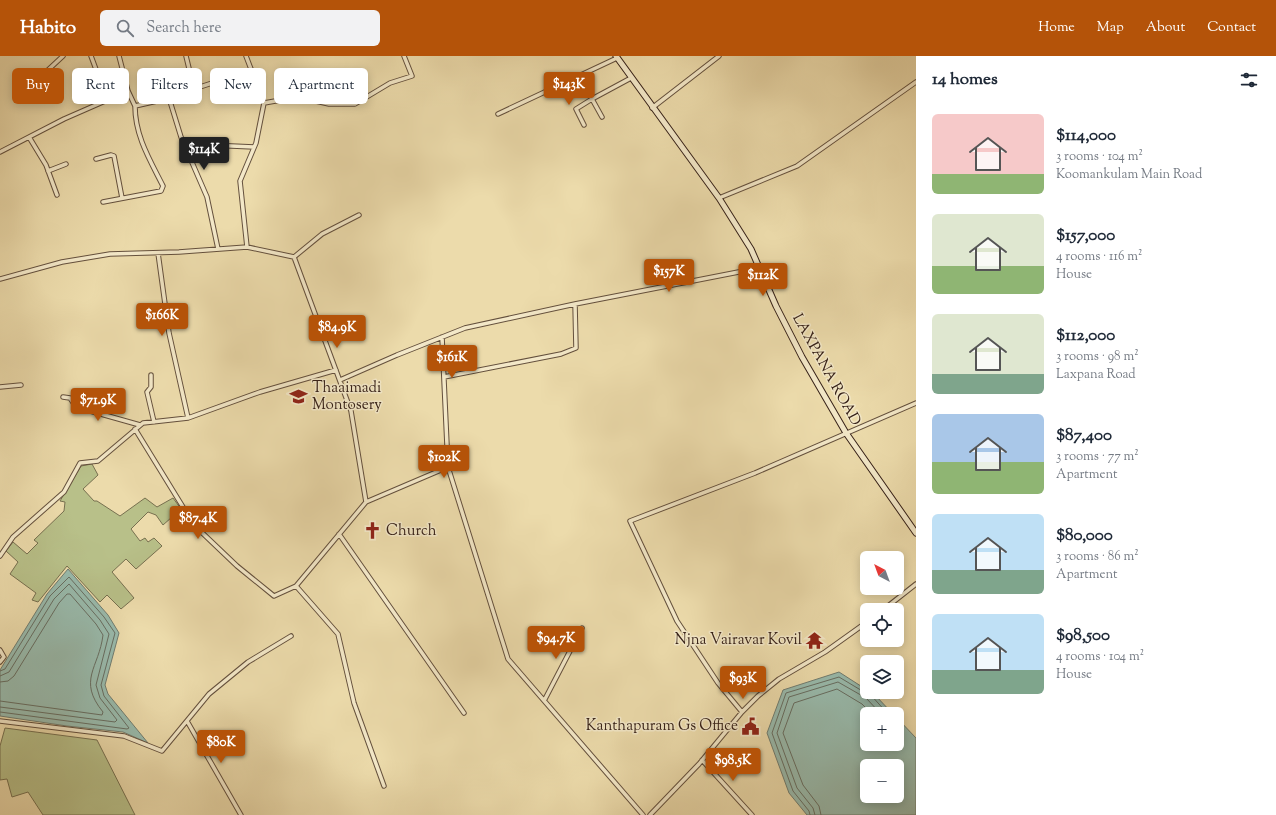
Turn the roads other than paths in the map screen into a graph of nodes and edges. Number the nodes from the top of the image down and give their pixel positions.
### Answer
1 (63, 56) edge
2 (91, 56) edge
3 (120, 56) edge
4 (186, 56) edge
5 (246, 56) edge
6 (404, 56) edge
7 (719, 56) edge
8 (616, 57) edge
9 (50, 68) edge
10 (95, 68) edge
11 (123, 68) edge
12 (189, 68) edge
13 (251, 68) edge
14 (631, 78) junction
15 (916, 82) edge
16 (129, 93) edge
17 (592, 99) junction
18 (266, 103) edge
19 (97, 104) edge
20 (144, 104) edge
21 (171, 104) edge
22 (264, 104) edge
23 (135, 106) junction
24 (652, 108) junction
25 (498, 114) dead end
26 (602, 117) dead end
27 (584, 125) dead end
28 (29, 137) junction
29 (210, 145) dead end
30 (254, 147) junction
31 (0, 152) edge
32 (96, 159) dead end
33 (66, 164) dead end
34 (48, 170) junction
35 (57, 195) dead end
36 (122, 198) junction
37 (718, 198) junction
38 (104, 202) dead end
39 (359, 215) dead end
40 (247, 247) junction
41 (218, 249) junction
42 (158, 253) junction
43 (294, 257) junction
44 (759, 268) junction
45 (0, 279) edge
46 (575, 304) junction
47 (442, 337) junction
48 (336, 370) junction
49 (151, 375) dead end
50 (444, 377) junction
51 (340, 380) junction
52 (0, 382) edge
53 (21, 385) dead end
54 (0, 387) edge
55 (63, 397) dead end
56 (916, 404) edge
57 (188, 418) junction
58 (154, 422) junction
59 (140, 425) junction
60 (135, 429) junction
61 (846, 433) junction
62 (448, 467) junction
63 (366, 502) junction
64 (916, 533) edge
65 (339, 534) junction
66 (0, 556) edge
67 (916, 584) edge
68 (296, 586) junction
69 (892, 603) edge
70 (860, 627) edge
71 (582, 628) dead end
72 (291, 636) dead end
73 (0, 650) edge
74 (0, 662) edge
75 (545, 699) junction
76 (742, 712) junction
77 (464, 713) dead end
78 (0, 721) edge
79 (187, 721) junction
80 (702, 760) junction
81 (384, 786) dead end
82 (241, 815) edge
83 (643, 815) edge
84 (650, 815) edge
85 (752, 815) edge

1 - 9 street
2 - 10 street
3 - 11 street
4 - 12 street
5 - 13 street
6 - 18 street
7 - 24 street
8 - 14 street, LAXPANA ROAD
8 - 25 street
14 - 17 street
14 - 24 street, LAXPANA ROAD
15 - 37 street
16 - 23 street
17 - 26 street
17 - 27 street
19 - 28 street
20 - 23 street
21 - 41 street
22 - 30 street
23 - 36 street
24 - 37 street, LAXPANA ROAD
28 - 31 street
28 - 34 street
29 - 30 street
30 - 40 street
32 - 36 street
33 - 34 street
34 - 35 street
36 - 38 street
37 - 44 street, LAXPANA ROAD
39 - 43 street
40 - 41 street
40 - 43 street
41 - 42 street
42 - 45 street
42 - 57 street
43 - 48 street
44 - 46 street
44 - 61 street, LAXPANA ROAD
46 - 47 street
46 - 50 street
47 - 50 street
47 - 51 street
48 - 51 street
48 - 57 street
49 - 58 street
50 - 62 street
51 - 63 street
52 - 54 street
53 - 54 street
55 - 59 street
56 - 61 street
57 - 58 street
58 - 59 street
59 - 60 street
60 - 66 street
60 - 68 street
61 - 64 street, LAXPANA ROAD
61 - 76 street
62 - 63 street
62 - 75 street
63 - 65 street
65 - 68 street
65 - 77 street
67 - 69 street
68 - 81 street
70 - 76 street
71 - 75 street
72 - 79 street
73 - 74 street
75 - 83 street
76 - 80 street
78 - 79 street
79 - 82 street
80 - 84 street
80 - 85 street

